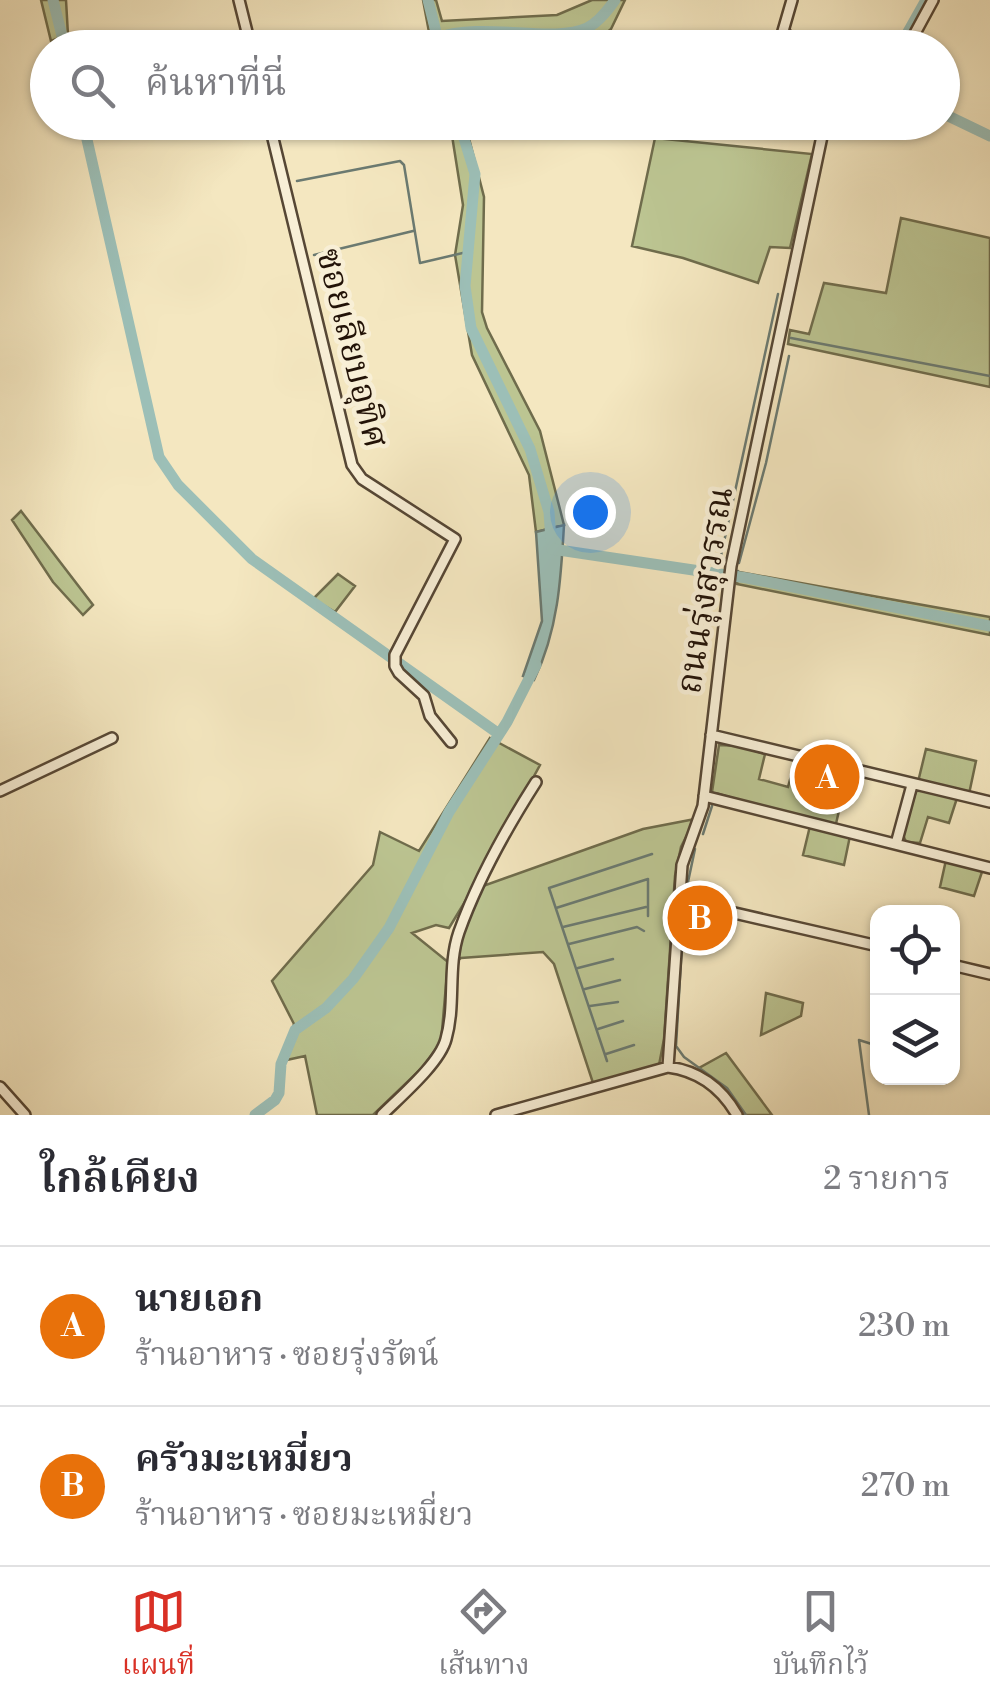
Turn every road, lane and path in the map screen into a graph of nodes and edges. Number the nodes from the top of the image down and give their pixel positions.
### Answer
1 (239, 0) edge
2 (792, 0) edge
3 (934, 0) edge
4 (246, 30) edge
5 (784, 30) edge
6 (917, 30) edge
7 (273, 140) edge
8 (820, 140) edge
9 (711, 736) junction
10 (112, 738) dead end
11 (452, 742) dead end
12 (536, 782) dead end
13 (912, 785) junction
14 (0, 791) edge
15 (704, 796) junction
16 (990, 802) edge
17 (896, 844) junction
18 (990, 868) edge
19 (678, 900) junction
20 (870, 944) edge
21 (960, 967) edge
22 (990, 974) edge
23 (668, 1067) junction
24 (0, 1087) edge
25 (25, 1115) edge
26 (382, 1115) edge
27 (496, 1115) edge
28 (737, 1115) edge

1 - 4 street
2 - 5 street
3 - 6 street
7 - 11 street, ซอยเลียบอุทิศ
8 - 9 street, ถนนรุ่งสุวรรณ
9 - 13 street
9 - 15 street, ถนนรุ่งสุวรรณ
10 - 14 street
12 - 26 street
13 - 16 street
13 - 17 street
15 - 17 street
15 - 19 street, ถนนรุ่งสุวรรณ
17 - 18 street
19 - 20 street
19 - 23 street, ถนนรุ่งสุวรรณ
21 - 22 street
23 - 27 street
23 - 28 street
24 - 25 street

